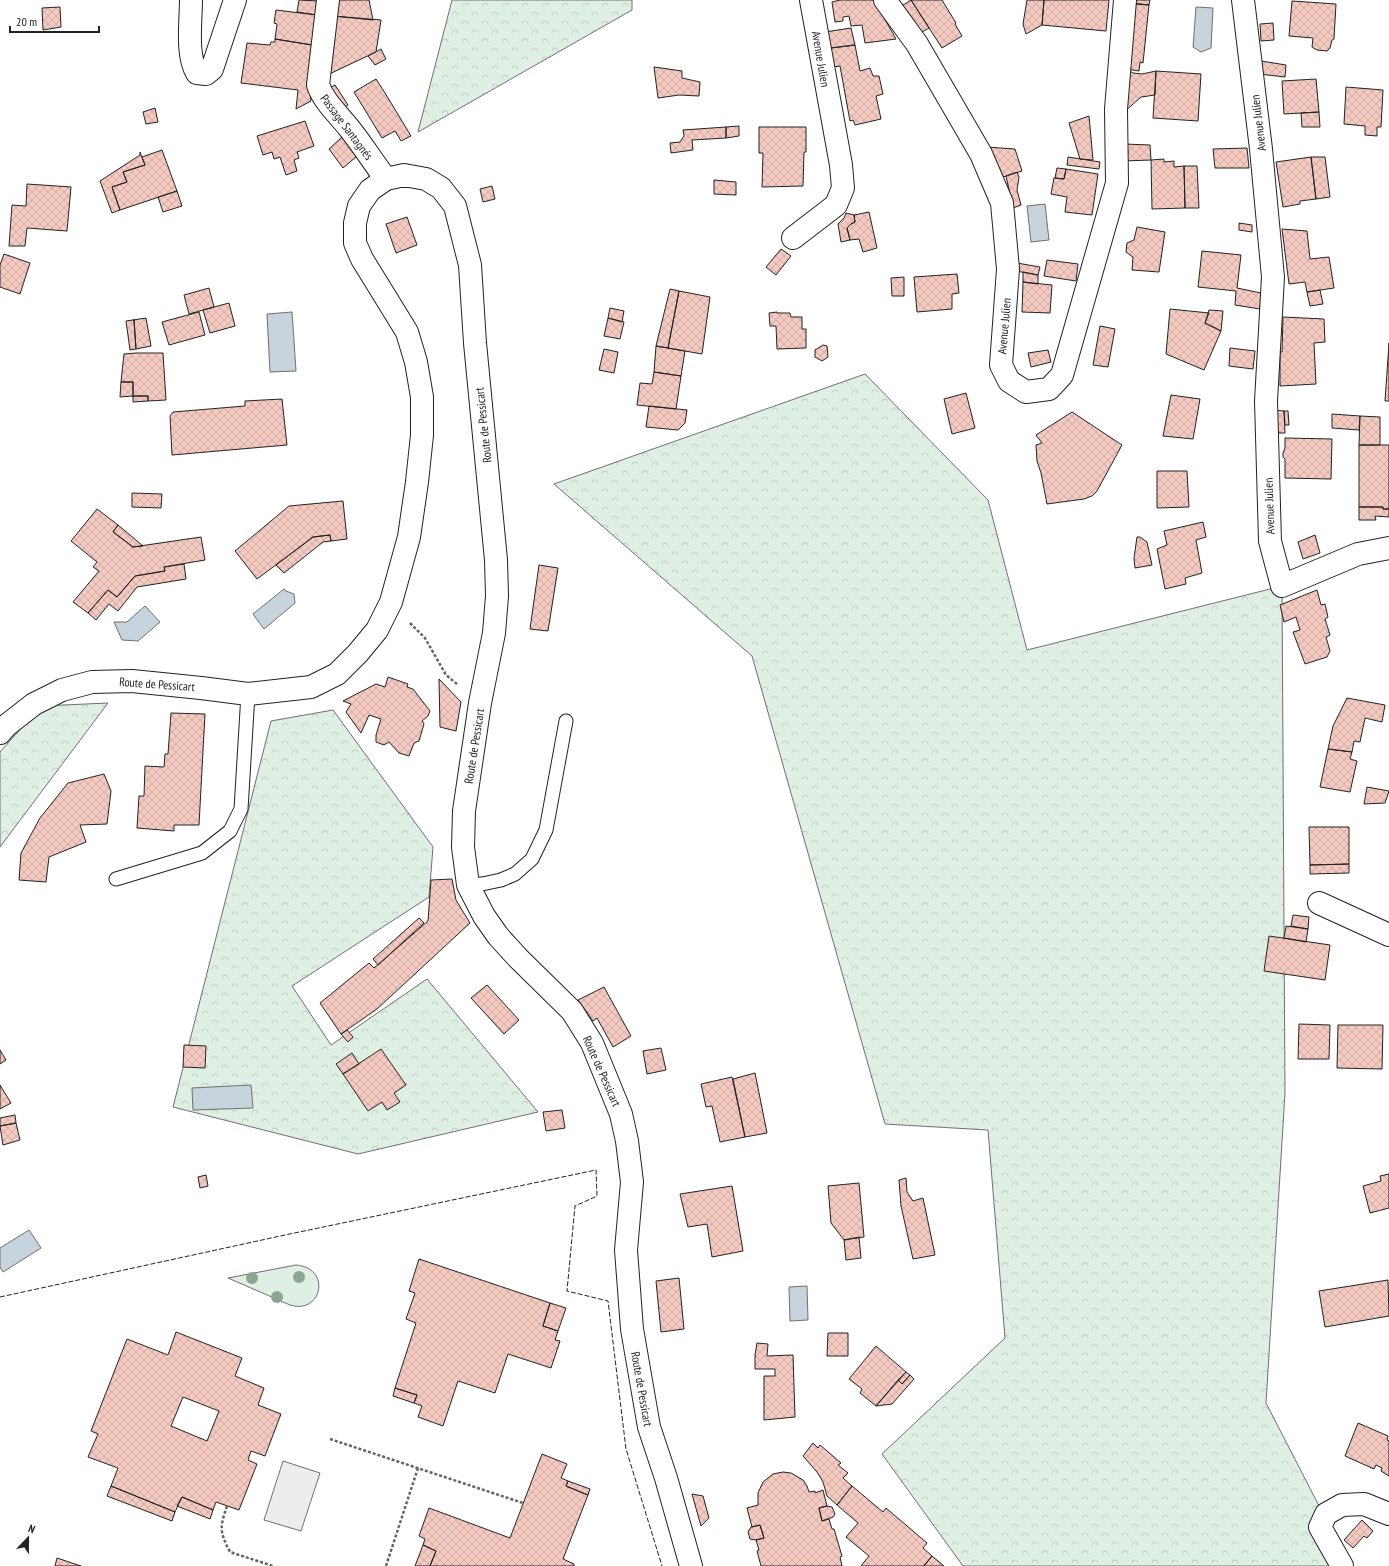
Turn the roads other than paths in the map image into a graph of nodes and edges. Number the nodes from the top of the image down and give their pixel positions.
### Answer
1 (191, 0) edge
2 (235, 0) edge
3 (328, 0) edge
4 (811, 0) edge
5 (885, 0) edge
6 (1124, 0) edge
7 (1243, 0) edge
8 (386, 180) junction
9 (793, 238) dead end
10 (1389, 548) edge
11 (248, 694) junction
12 (566, 721) dead end
13 (0, 733) edge
14 (116, 879) dead end
15 (468, 885) junction
16 (1319, 903) dead end
17 (1389, 936) edge
18 (1389, 1514) edge
19 (691, 1566) edge
20 (1342, 1566) edge

1 - 2 street
3 - 8 street, Passage Santagnés
4 - 9 street, Avenue Julien
5 - 6 street, Avenue Julien
7 - 10 street, Avenue Julien
8 - 11 street, Route de Pessicart
8 - 15 street, Route de Pessicart
11 - 13 street, Route de Pessicart
11 - 14 lane
12 - 15 lane
15 - 19 street, Route de Pessicart
16 - 17 street
18 - 20 street

